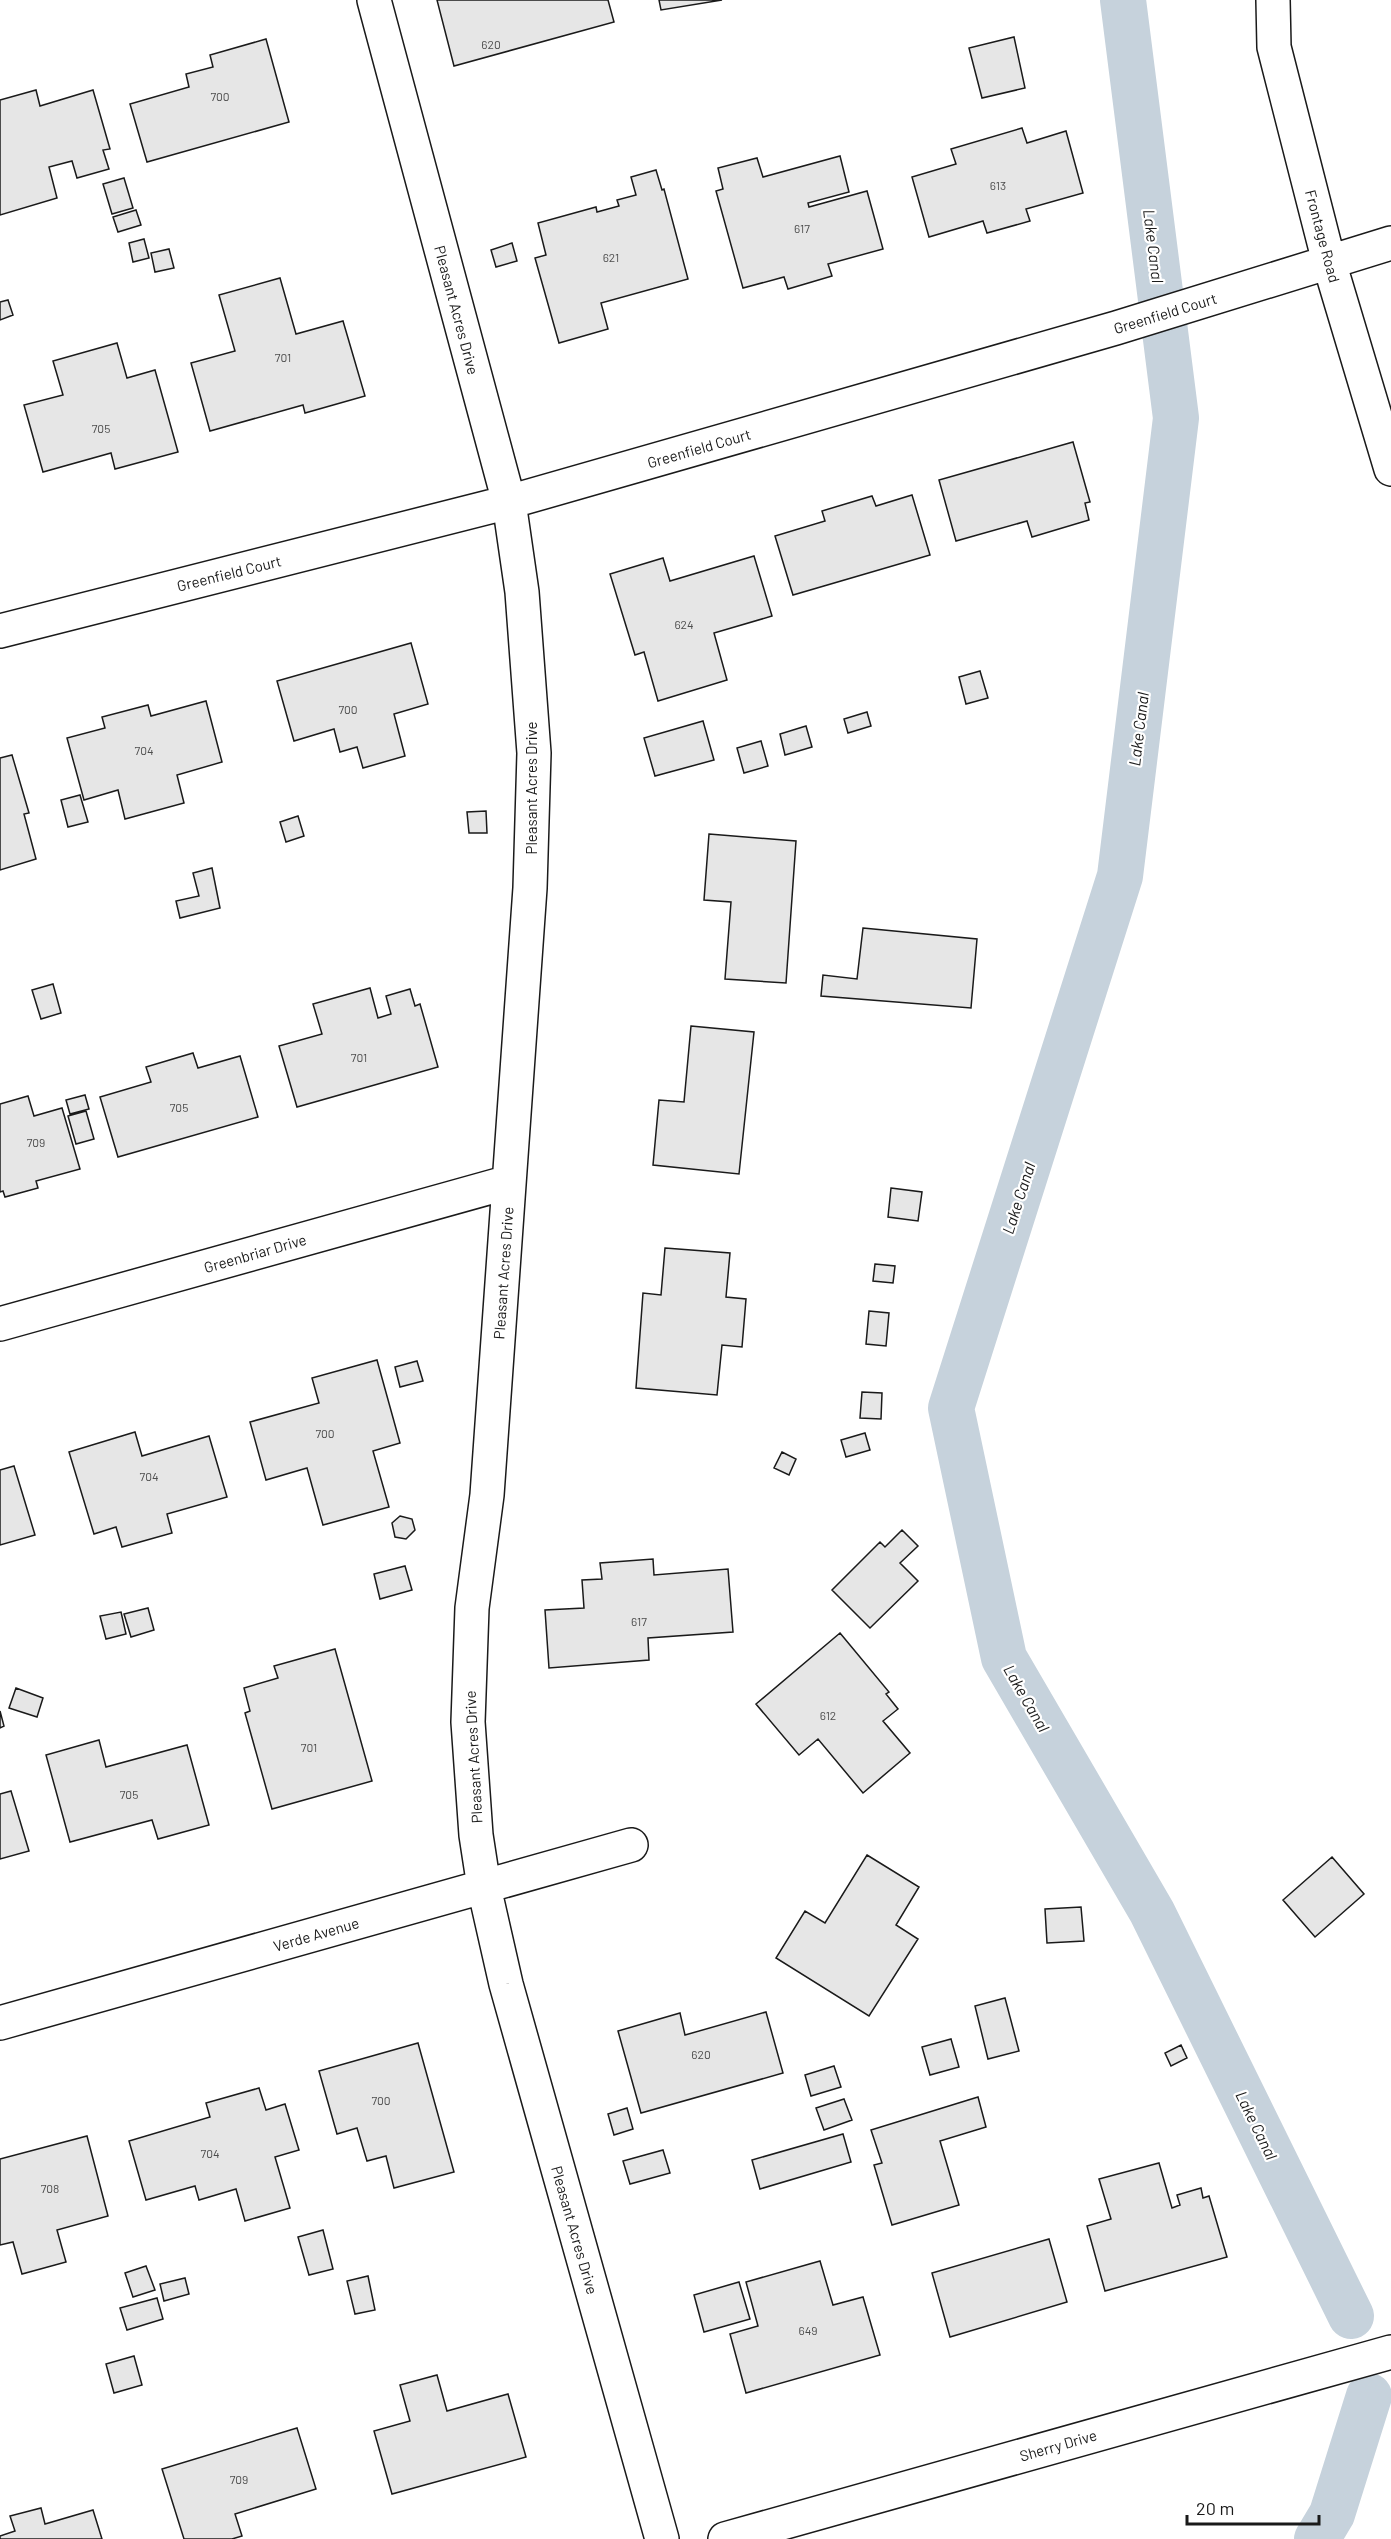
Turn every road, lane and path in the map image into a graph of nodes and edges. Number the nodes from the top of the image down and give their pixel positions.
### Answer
1 (374, 0) edge
2 (1273, 0) edge
3 (1391, 243) edge
4 (1329, 262) junction
5 (1391, 469) edge
6 (509, 502) junction
7 (0, 631) edge
8 (509, 1182) junction
9 (0, 1324) edge
10 (631, 1845) dead end
11 (484, 1887) junction
12 (0, 2023) edge
13 (1391, 2352) edge
14 (662, 2539) edge
15 (725, 2539) edge

1 - 6 street, Pleasant Acres Drive
2 - 4 street, Frontage Road
3 - 4 street, Greenfield Court
4 - 5 street, Frontage Road
4 - 6 street, Greenfield Court
6 - 7 street, Greenfield Court
6 - 8 street, Pleasant Acres Drive
8 - 9 street, Greenbriar Drive
8 - 11 street, Pleasant Acres Drive
10 - 11 street, Verde Avenue
11 - 12 street, Verde Avenue
11 - 14 street, Pleasant Acres Drive
13 - 15 street, Sherry Drive

